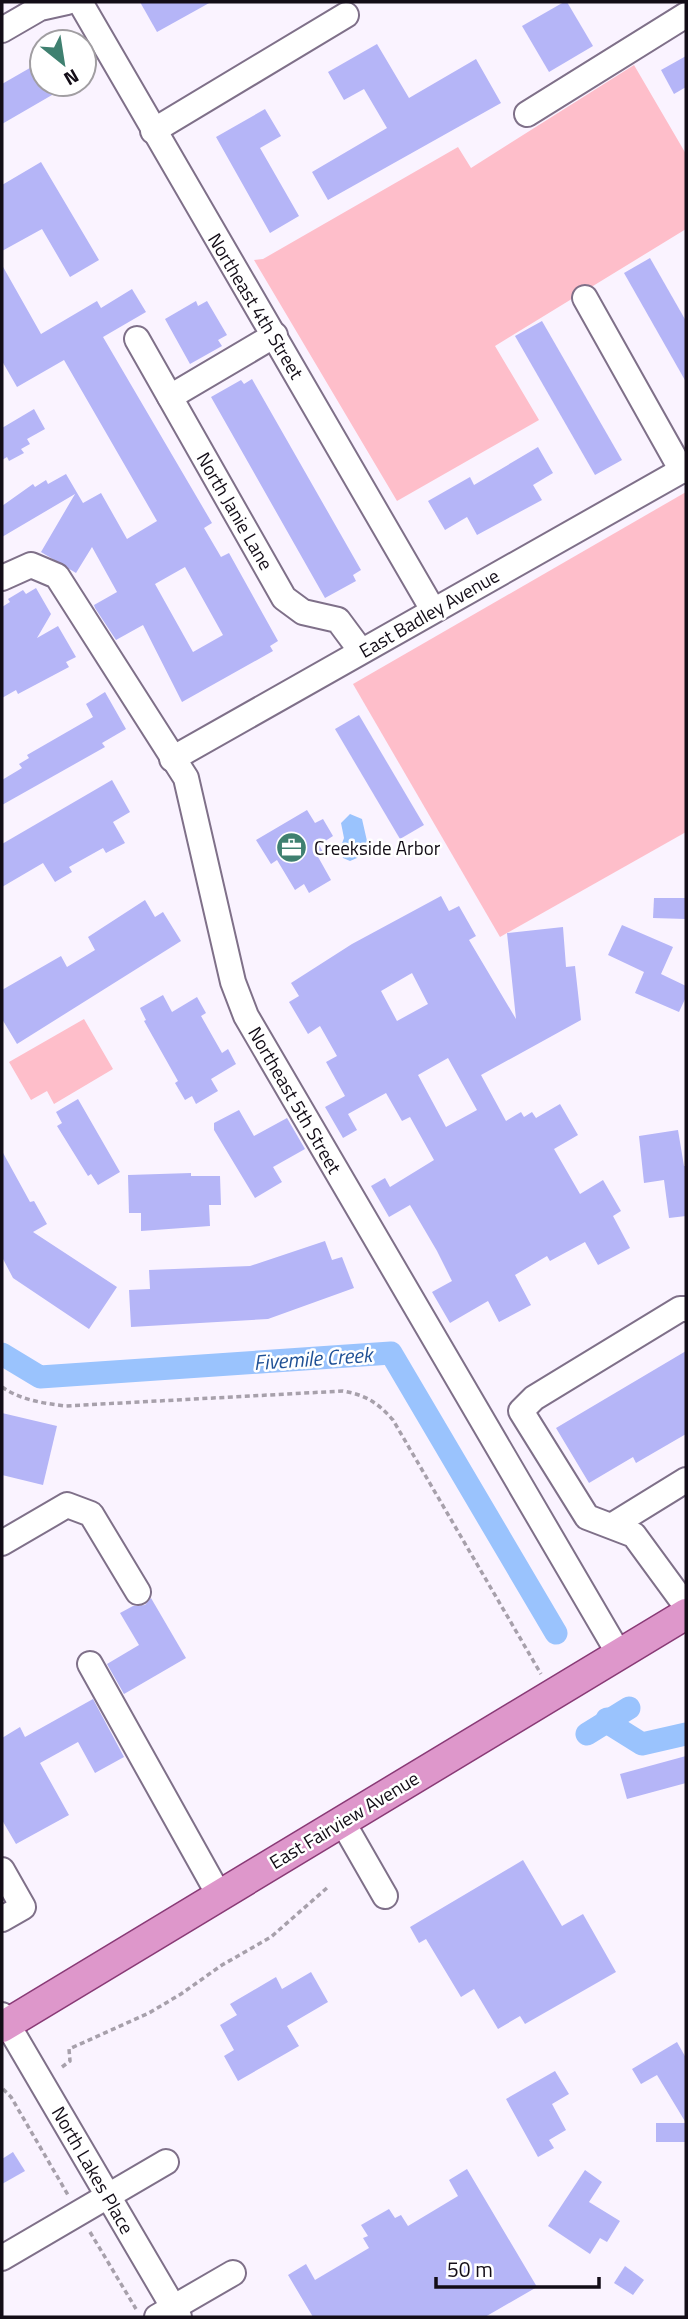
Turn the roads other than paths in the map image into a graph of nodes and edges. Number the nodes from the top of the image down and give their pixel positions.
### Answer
1 (68, 2) edge
2 (80, 2) edge
3 (346, 15) dead end
4 (686, 15) edge
5 (2, 30) edge
6 (527, 114) dead end
7 (153, 131) junction
8 (585, 298) dead end
9 (275, 335) junction
10 (137, 339) dead end
11 (170, 397) junction
12 (684, 470) edge
13 (2, 578) edge
14 (433, 610) junction
15 (361, 651) junction
16 (172, 759) junction
17 (686, 1309) edge
18 (686, 1480) edge
19 (612, 1525) junction
20 (2, 1543) edge
21 (138, 1592) dead end
22 (686, 1606) edge
23 (686, 1614) edge
24 (620, 1654) junction
25 (90, 1664) dead end
26 (342, 1821) junction
27 (2, 1870) edge
28 (219, 1895) junction
29 (385, 1896) dead end
30 (2, 1919) edge
31 (3, 2022) edge
32 (166, 2162) dead end
33 (108, 2196) junction
34 (2, 2259) edge
35 (233, 2273) dead end
36 (170, 2314) edge

1 - 5 street
2 - 7 street, Northeast 4th Street
3 - 7 street
4 - 6 street
7 - 9 street, Northeast 4th Street
8 - 12 street
9 - 11 street
9 - 14 street, Northeast 4th Street
10 - 11 street, North Janie Lane
11 - 15 street, North Janie Lane
12 - 14 street, East Badley Avenue
13 - 16 street, Northeast 5th Street
14 - 15 street, East Badley Avenue
15 - 16 street, East Badley Avenue
16 - 24 street, Northeast 5th Street
17 - 19 street
18 - 19 street
19 - 22 street
20 - 21 street
23 - 24 main road, East Fairview Avenue
24 - 26 main road, East Fairview Avenue
25 - 28 street
26 - 28 main road, East Fairview Avenue
26 - 29 street
27 - 30 street
28 - 31 main road, East Fairview Avenue
31 - 33 street, North Lakes Place
32 - 33 street
33 - 34 street
33 - 36 street, North Lakes Place
35 - 36 street

